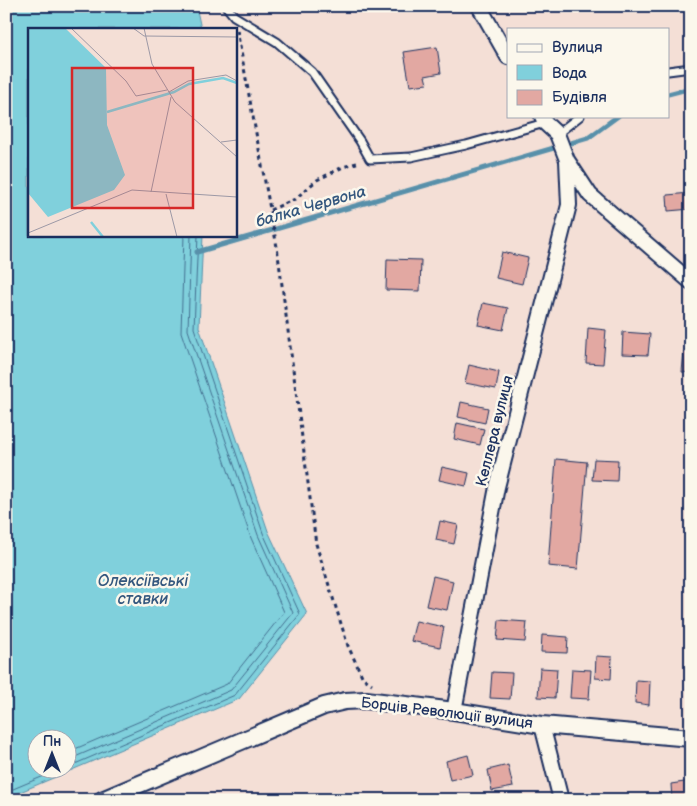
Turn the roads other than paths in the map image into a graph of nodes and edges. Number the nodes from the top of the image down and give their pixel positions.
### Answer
1 (226, 6) edge
2 (479, 6) edge
3 (507, 55) edge
4 (691, 68) edge
5 (670, 71) edge
6 (577, 118) edge
7 (543, 119) edge
8 (557, 134) junction
9 (567, 160) junction
10 (691, 282) edge
11 (454, 711) junction
12 (542, 726) junction
13 (691, 738) edge
14 (102, 800) edge
15 (561, 800) edge

1 - 7 lane
2 - 3 street
4 - 5 lane
6 - 8 lane
7 - 8 street
8 - 9 street
9 - 10 street
9 - 11 street, Келлера вулиця
11 - 12 street, Борців Революції вулиця
11 - 14 street, Борців Революції вулиця
12 - 13 street, Борців Революції вулиця
12 - 15 street

